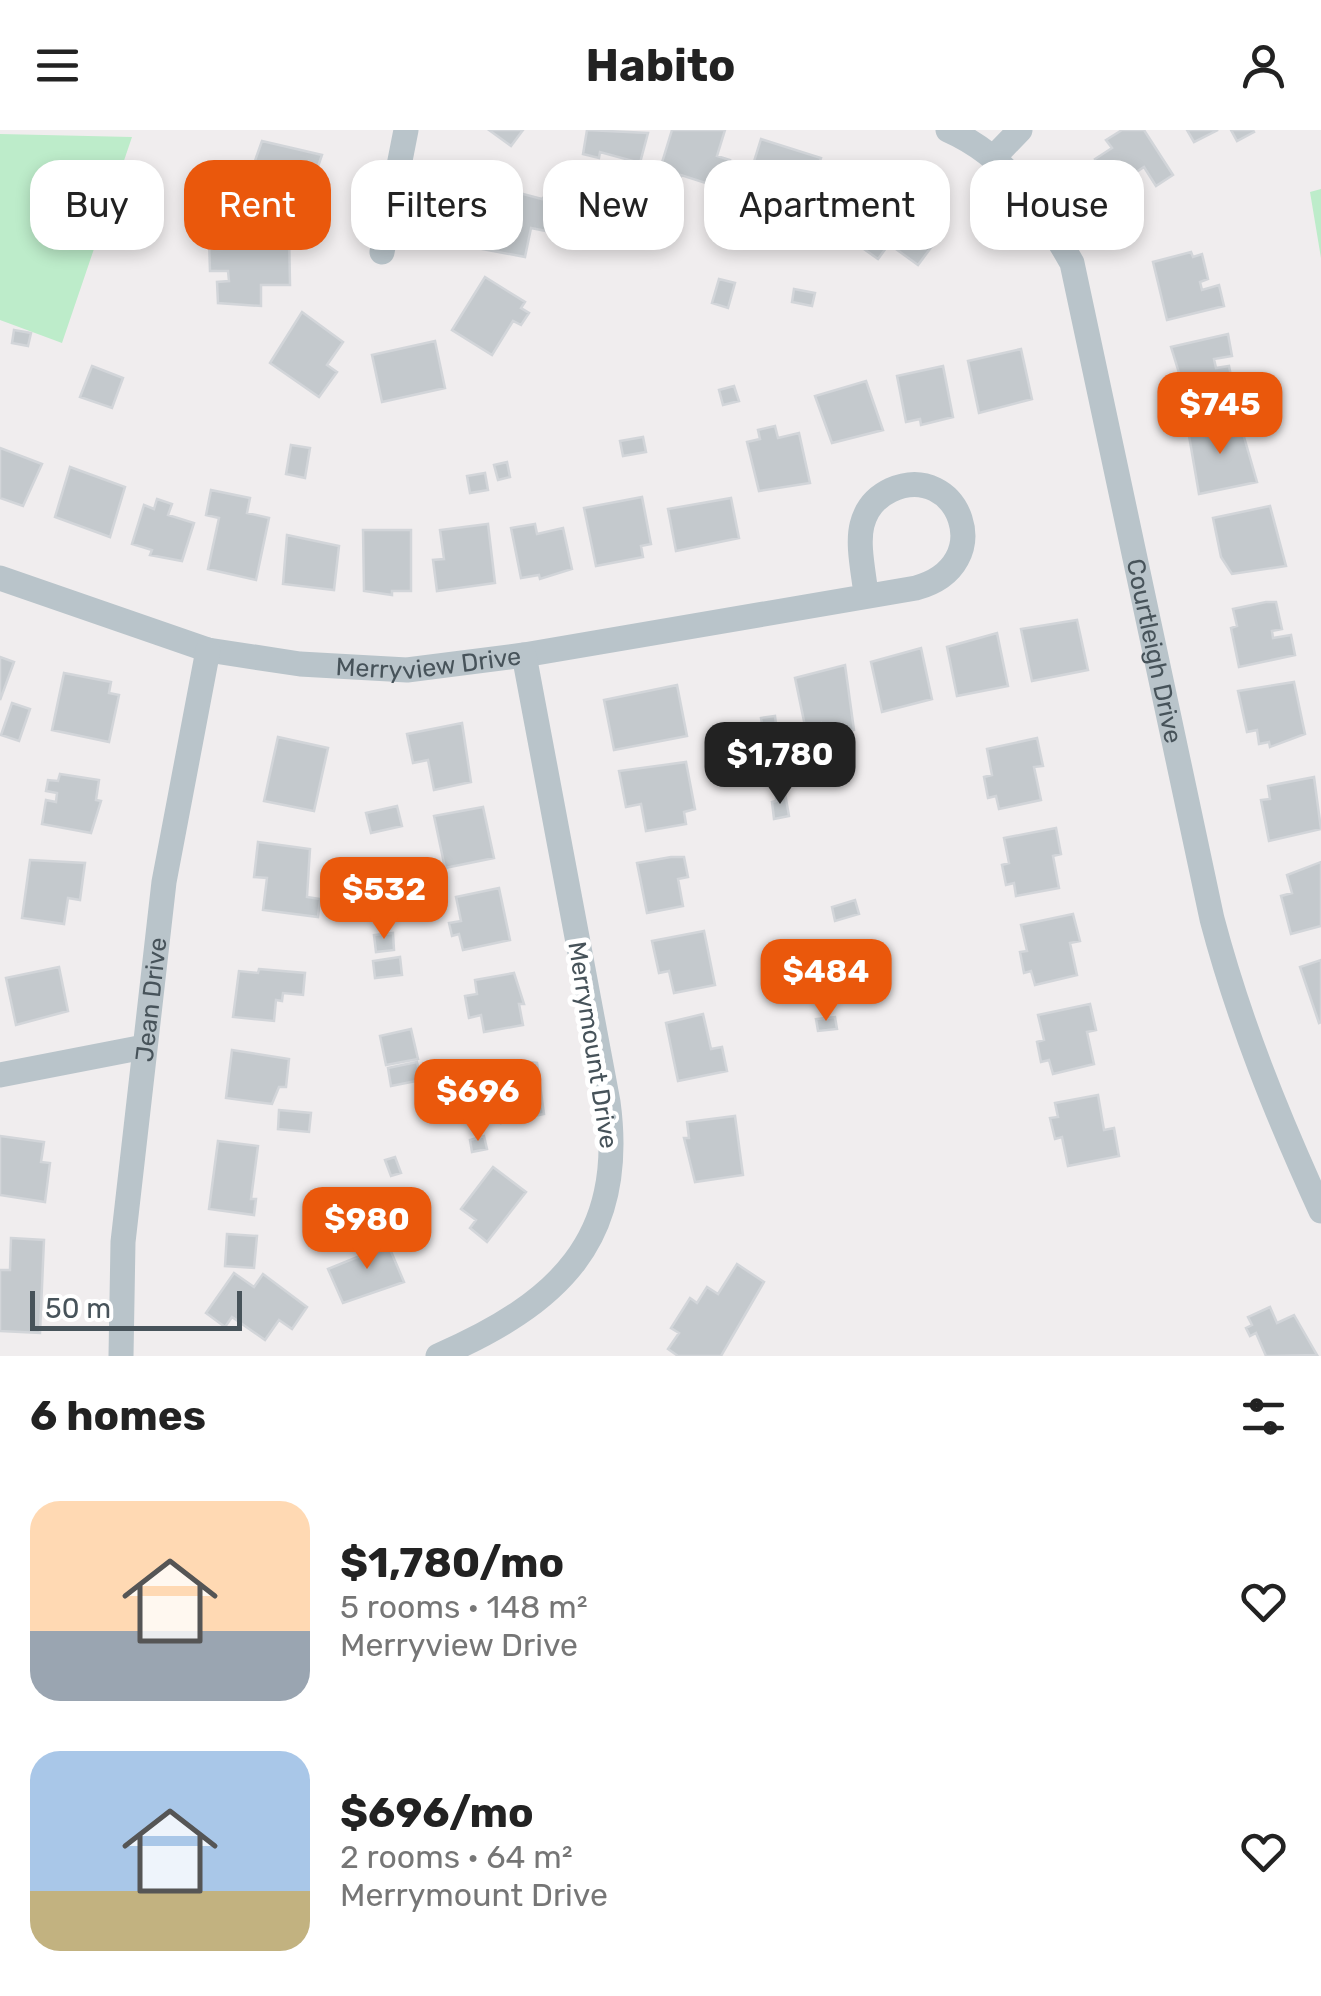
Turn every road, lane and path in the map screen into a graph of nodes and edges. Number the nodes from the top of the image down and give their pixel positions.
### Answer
1 (406, 130) edge
2 (948, 130) edge
3 (1020, 130) edge
4 (995, 156) junction
5 (382, 252) dead end
6 (0, 578) edge
7 (866, 596) junction
8 (208, 650) junction
9 (524, 655) junction
10 (144, 1048) junction
11 (0, 1075) edge
12 (1321, 1211) edge
13 (120, 1356) edge
14 (438, 1356) edge

1 - 5 street
2 - 4 street, Courtleigh Drive
3 - 4 street
4 - 12 street, Courtleigh Drive
6 - 8 street, Merryview Drive
7 - 7 street, Merryview Drive
7 - 9 street, Merryview Drive
8 - 9 street, Merryview Drive
8 - 10 street, Jean Drive
9 - 14 street, Merrymount Drive
10 - 11 street
10 - 13 street, Jean Drive

